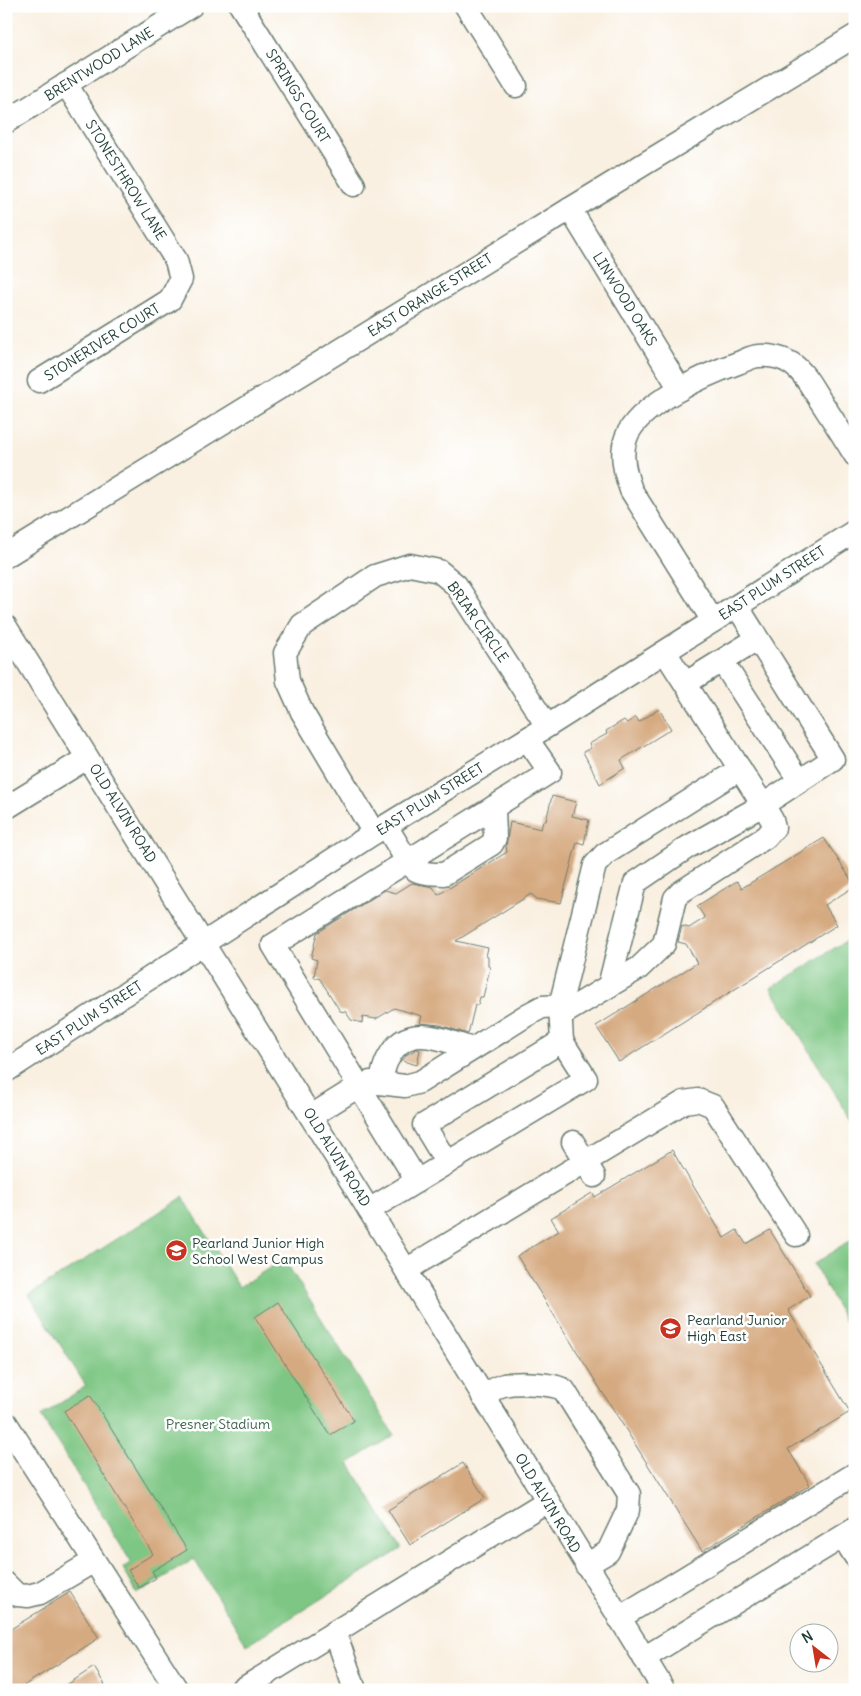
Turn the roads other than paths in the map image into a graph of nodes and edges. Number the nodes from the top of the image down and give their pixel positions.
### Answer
1 (191, 6) edge
2 (241, 6) edge
3 (466, 6) edge
4 (855, 36) edge
5 (66, 84) junction
6 (516, 86) dead end
7 (6, 122) edge
8 (354, 185) dead end
9 (570, 209) junction
10 (181, 279) joint
11 (39, 381) dead end
12 (680, 389) junction
13 (855, 455) edge
14 (855, 530) edge
15 (6, 556) edge
16 (737, 606) junction
17 (713, 621) junction
18 (6, 627) edge
19 (757, 639) junction
20 (665, 652) junction
21 (722, 661) junction
22 (686, 683) junction
23 (547, 726) junction
24 (527, 739) junction
25 (88, 758) junction
26 (740, 769) junction
27 (799, 780) junction
28 (763, 805) junction
29 (494, 807) junction
30 (6, 808) edge
31 (380, 830) junction
32 (407, 860) junction
33 (204, 943) junction
34 (609, 986) junction
35 (560, 1010) junction
36 (562, 1041) junction
37 (472, 1049) junction
38 (6, 1071) edge
39 (370, 1084) junction
40 (311, 1116) junction
41 (573, 1142) dead end
42 (447, 1163) junction
43 (589, 1168) junction
44 (417, 1181) junction
45 (370, 1210) junction
46 (796, 1235) dead end
47 (406, 1270) junction
48 (483, 1397) junction
49 (6, 1423) edge
50 (855, 1474) edge
51 (547, 1502) junction
52 (849, 1533) edge
53 (855, 1556) edge
54 (94, 1561) junction
55 (586, 1565) junction
56 (6, 1584) edge
57 (619, 1618) junction
58 (335, 1632) junction
59 (644, 1658) junction
60 (177, 1690) edge
61 (241, 1690) edge
62 (355, 1690) edge
63 (664, 1690) edge

1 - 5 street, BRENTWOOD LANE
2 - 8 street, SPRINGS COURT
3 - 6 street
4 - 9 street, EAST ORANGE STREET
5 - 7 street, BRENTWOOD LANE
5 - 10 street, STONESTHROW LANE
9 - 12 street, LINWOOD OAKS
9 - 15 street, EAST ORANGE STREET
10 - 11 street, STONERIVER COURT
12 - 13 street
12 - 17 street
14 - 16 street, EAST PLUM STREET
16 - 17 street, EAST PLUM STREET
16 - 19 street
17 - 20 street, EAST PLUM STREET
18 - 25 street, OLD ALVIN ROAD
19 - 21 street
19 - 27 street
20 - 22 street
20 - 23 street, EAST PLUM STREET
21 - 22 street
21 - 27 street
22 - 26 street
23 - 24 street, EAST PLUM STREET
23 - 31 street, BRIAR CIRCLE
24 - 29 street
24 - 31 street, EAST PLUM STREET
25 - 30 street
25 - 33 street, OLD ALVIN ROAD
26 - 28 street
26 - 35 street
27 - 28 street
28 - 34 street
28 - 34 street
29 - 32 street
29 - 32 street
31 - 32 street, BRIAR CIRCLE
31 - 33 street, EAST PLUM STREET
32 - 39 street
33 - 38 street, EAST PLUM STREET
33 - 40 street, OLD ALVIN ROAD
34 - 35 street
35 - 36 street
35 - 37 street
36 - 42 street
36 - 42 street
37 - 39 street
37 - 39 street
39 - 40 street
39 - 44 street
40 - 45 street, OLD ALVIN ROAD
41 - 43 street
42 - 44 street
43 - 46 street
43 - 47 street
44 - 45 street
45 - 47 street, OLD ALVIN ROAD
47 - 48 street, OLD ALVIN ROAD
48 - 51 street, OLD ALVIN ROAD
48 - 55 street
49 - 54 street
50 - 57 street
51 - 55 street, OLD ALVIN ROAD
51 - 58 street
52 - 53 street
52 - 59 street
54 - 56 street
54 - 60 street
55 - 57 street, OLD ALVIN ROAD
57 - 59 street, OLD ALVIN ROAD
58 - 61 street
58 - 62 street
59 - 63 street, OLD ALVIN ROAD

